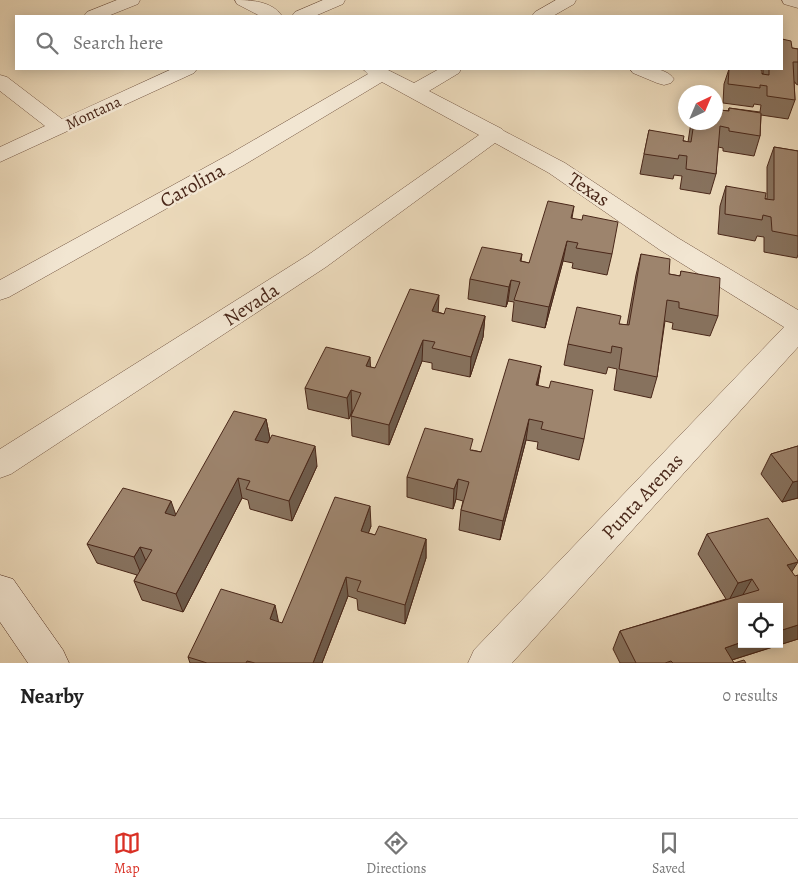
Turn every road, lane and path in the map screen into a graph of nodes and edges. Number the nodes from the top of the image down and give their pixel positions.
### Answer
1 (132, 0) edge
2 (243, 0) edge
3 (336, 0) edge
4 (568, 0) edge
5 (790, 0) edge
6 (798, 3) edge
7 (95, 15) edge
8 (271, 15) edge
9 (303, 15) edge
10 (542, 15) edge
11 (185, 70) edge
12 (450, 70) edge
13 (643, 70) edge
14 (377, 71) edge
15 (664, 78) dead end
16 (0, 81) edge
17 (415, 91) junction
18 (59, 127) junction
19 (495, 133) junction
20 (0, 155) edge
21 (0, 291) edge
22 (798, 322) edge
23 (798, 329) edge
24 (0, 465) edge
25 (0, 591) edge
26 (50, 663) edge
27 (487, 663) edge

1 - 7 street
2 - 8 street
3 - 9 street
4 - 10 street
5 - 6 street
11 - 18 street, Montana
12 - 17 street
13 - 15 street
14 - 17 street, Texas
14 - 21 street, Carolina
16 - 18 street
17 - 19 street, Texas
18 - 20 street, Montana
19 - 22 street, Texas
19 - 24 street, Nevada
23 - 27 street, Punta Arenas
25 - 26 street

